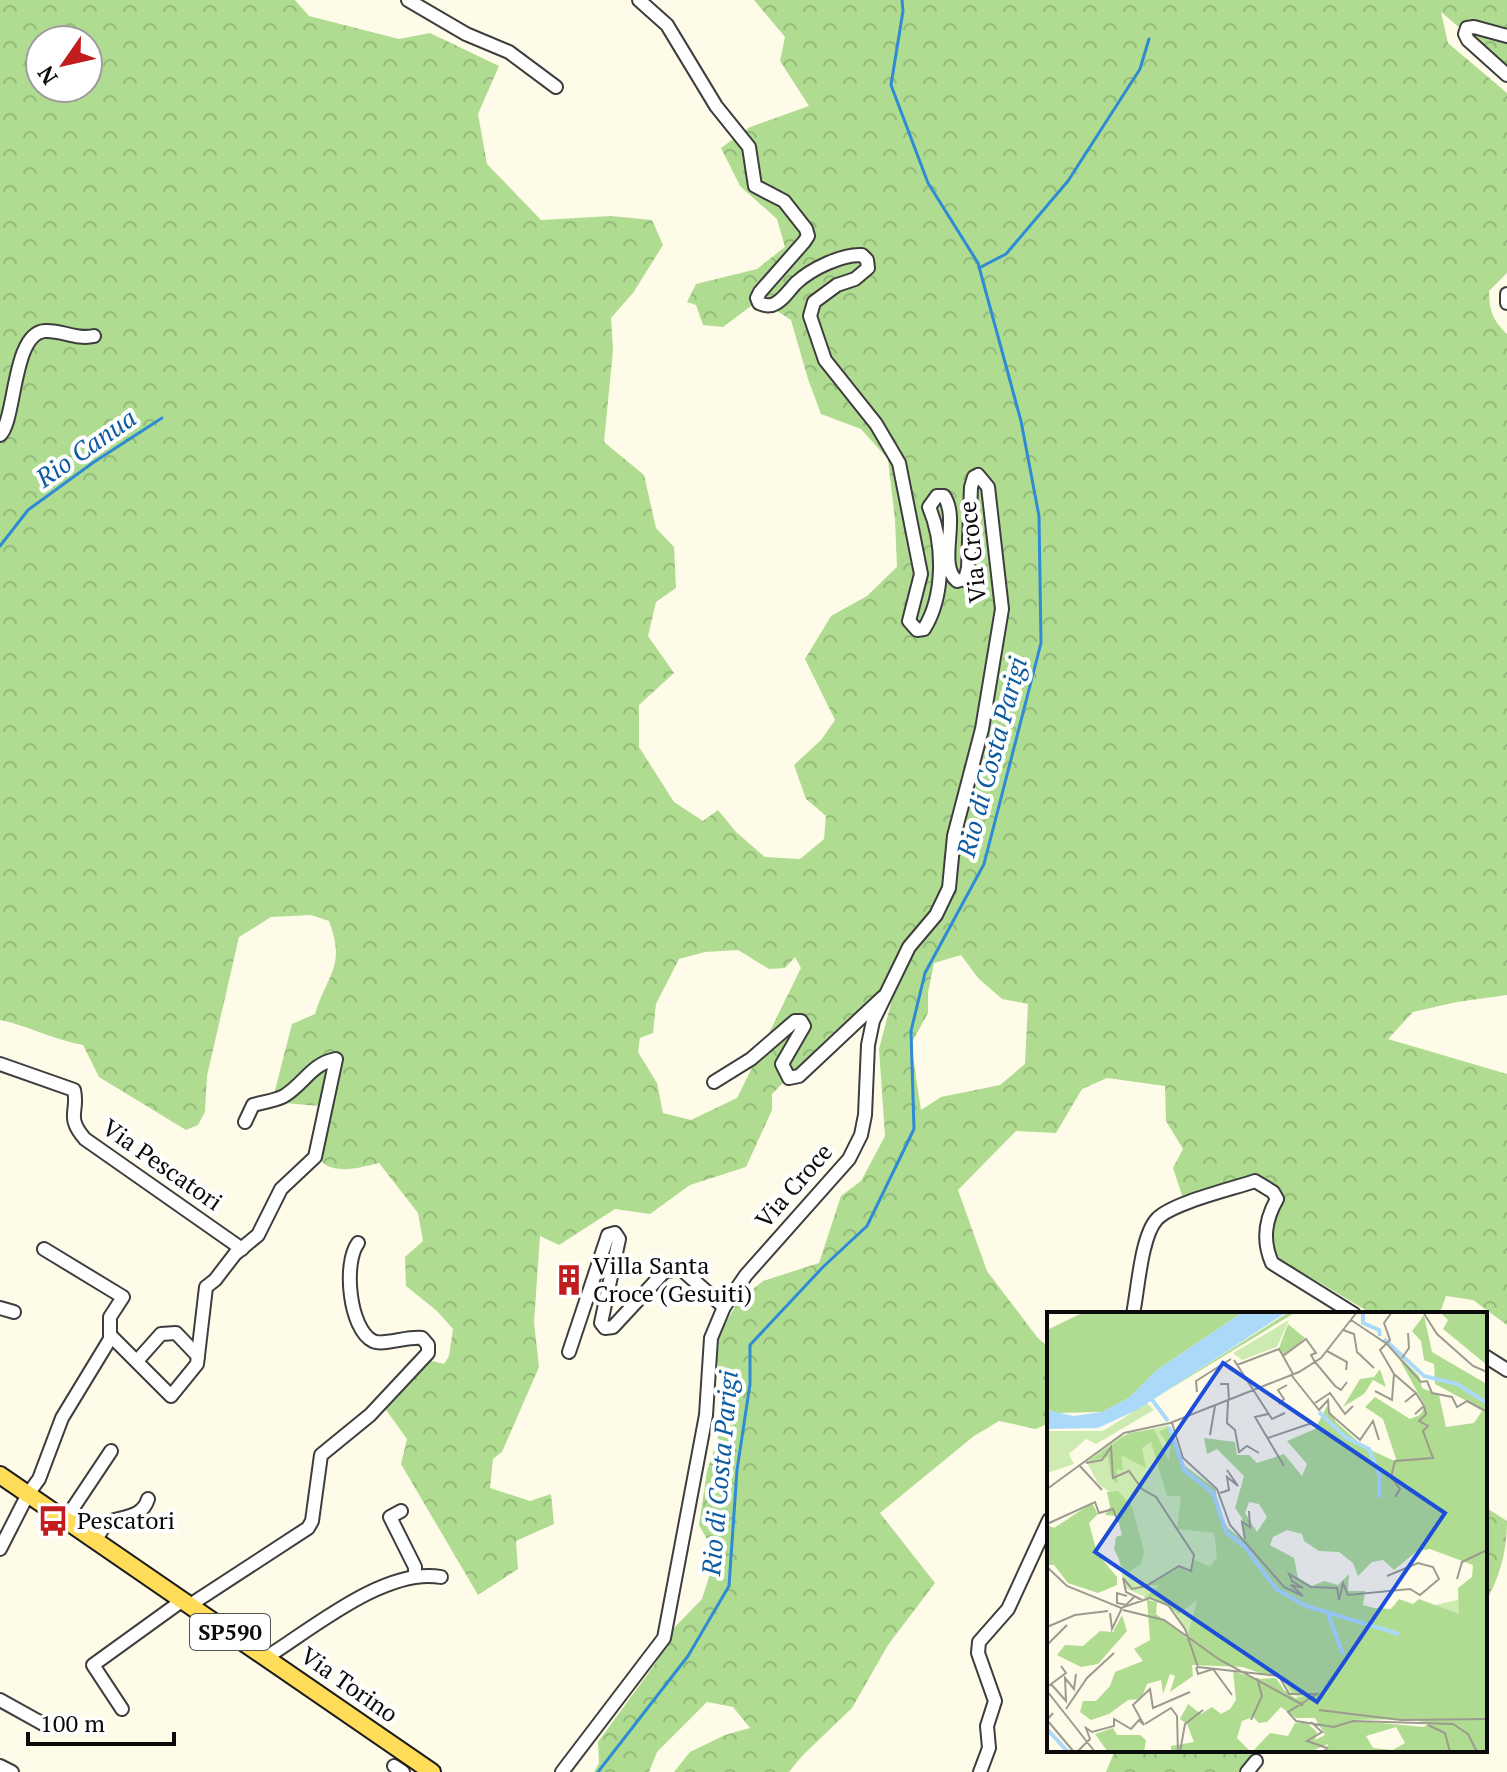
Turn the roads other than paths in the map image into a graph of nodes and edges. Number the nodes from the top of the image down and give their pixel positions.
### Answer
1 (408, 0) edge
2 (639, 0) edge
3 (1507, 36) edge
4 (1507, 75) edge
5 (556, 87) dead end
6 (1507, 294) edge
7 (1507, 303) edge
8 (94, 336) dead end
9 (0, 435) edge
10 (886, 996) junction
11 (0, 1064) edge
12 (714, 1082) dead end
13 (245, 1122) dead end
14 (358, 1243) dead end
15 (44, 1249) dead end
16 (242, 1249) junction
17 (724, 1307) junction
18 (0, 1308) edge
19 (14, 1312) dead end
20 (1133, 1312) edge
21 (1351, 1312) edge
22 (110, 1335) junction
23 (569, 1352) dead end
24 (198, 1356) junction
25 (1487, 1357) edge
26 (137, 1361) junction
27 (1507, 1370) edge
28 (111, 1451) dead end
29 (0, 1475) edge
30 (28, 1494) junction
31 (148, 1499) dead end
32 (401, 1511) dead end
33 (65, 1520) junction
34 (1047, 1524) edge
35 (95, 1541) junction
36 (0, 1549) edge
37 (415, 1575) junction
38 (441, 1577) dead end
39 (186, 1603) junction
40 (267, 1657) junction
41 (0, 1700) edge
42 (122, 1709) dead end
43 (45, 1725) dead end
44 (1256, 1761) dead end
45 (0, 1766) edge
46 (12, 1772) edge
47 (432, 1772) edge
48 (562, 1772) edge
49 (980, 1772) edge
50 (1247, 1772) edge

1 - 5 street
2 - 10 street, Via Croce
3 - 4 street
6 - 7 street
8 - 9 street
10 - 12 street
10 - 17 street, Via Croce
11 - 16 street, Via Pescatori
13 - 16 street
14 - 39 street
15 - 22 street
16 - 24 street
17 - 23 street
17 - 48 street, Via Croce
18 - 19 street
20 - 21 street
22 - 26 street
22 - 30 street
24 - 26 street
24 - 26 street
25 - 27 street
28 - 33 street
29 - 30 main road, Via Torino / SP590
30 - 33 main road, Via Torino / SP590
30 - 36 street
31 - 35 street
32 - 37 street
33 - 35 main road, Via Torino / SP590
34 - 49 street
35 - 39 main road, Via Torino / SP590
37 - 38 street
37 - 40 street
39 - 40 main road, Via Torino / SP590
39 - 42 street
40 - 47 main road, Via Torino / SP590
41 - 43 street
44 - 50 street
45 - 46 street

